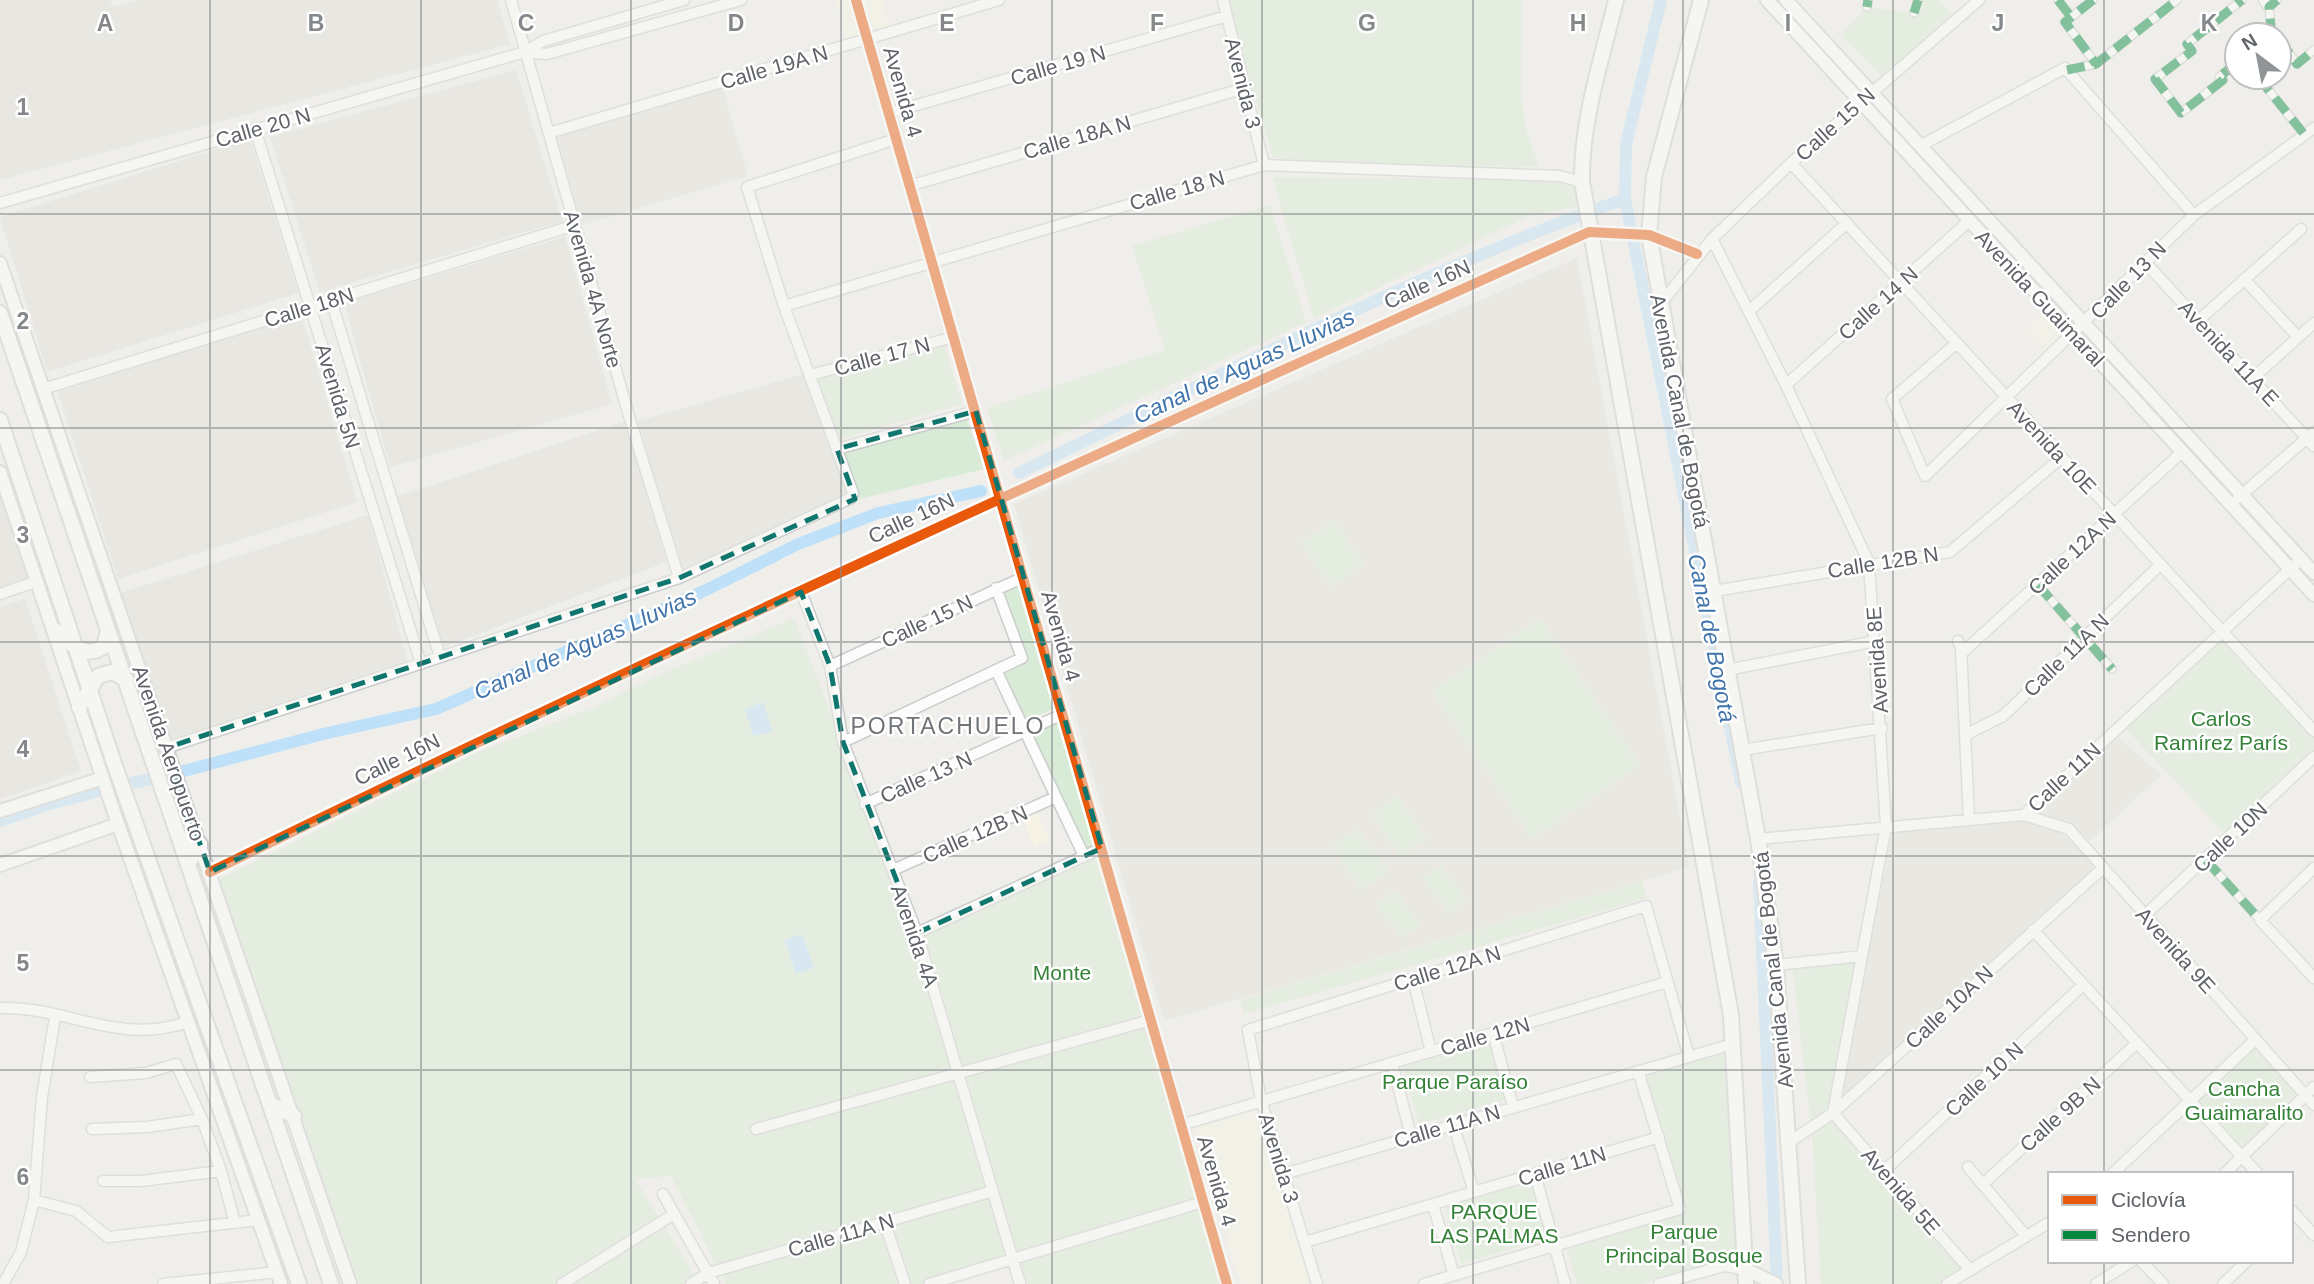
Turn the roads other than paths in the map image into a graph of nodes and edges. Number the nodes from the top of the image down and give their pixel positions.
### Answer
1 (511, 0) edge
2 (684, 0) edge
3 (741, 0) edge
4 (856, 0) edge
5 (999, 0) edge
6 (1223, 0) edge
7 (1616, 0) edge
8 (1701, 0) edge
9 (1767, 0) edge
10 (1786, 0) edge
11 (1918, 0) edge
12 (1979, 0) edge
13 (2058, 0) edge
14 (2093, 0) edge
15 (2177, 0) edge
16 (2242, 0) edge
17 (2270, 2) edge
18 (1914, 13) dead end
19 (1227, 16) junction
20 (2071, 17) junction
21 (2271, 21) edge
22 (867, 40) junction
23 (2314, 50) edge
24 (525, 52) junction
25 (2293, 58) edge
26 (2096, 64) junction
27 (2066, 69) junction
28 (2223, 80) edge
29 (1245, 88) junction
30 (2269, 91) edge
31 (1871, 93) junction
32 (1860, 102) junction
33 (888, 113) junction
34 (2314, 128) edge
35 (255, 129) junction
36 (549, 133) junction
37 (2304, 134) junction
38 (896, 139) junction
39 (1920, 146) junction
40 (1791, 163) junction
41 (1264, 165) junction
42 (909, 186) junction
43 (1583, 188) junction
44 (0, 202) edge
45 (2194, 215) junction
46 (1969, 221) junction
47 (1847, 223) junction
48 (575, 225) junction
49 (1592, 228) junction
50 (2301, 229) dead end
51 (1644, 234) junction
52 (1712, 239) junction
53 (1697, 254) junction
54 (931, 260) junction
55 (2144, 261) junction
56 (0, 263) edge
57 (2244, 279) junction
58 (1901, 282) junction
59 (331, 300) junction
60 (1660, 305) junction
61 (311, 306) junction
62 (784, 306) junction
63 (1749, 311) junction
64 (0, 313) edge
65 (2199, 320) junction
66 (2314, 323) edge
67 (2085, 324) junction
68 (2074, 335) junction
69 (954, 337) junction
70 (2298, 337) junction
71 (1957, 343) junction
72 (810, 376) junction
73 (2253, 378) junction
74 (1786, 385) junction
75 (43, 389) junction
76 (2007, 398) junction
77 (976, 411) junction
78 (0, 420) edge
79 (2312, 439) edge
80 (837, 449) junction
81 (2182, 452) junction
82 (2062, 457) junction
83 (0, 472) edge
84 (2242, 495) junction
85 (1001, 497) junction
86 (2231, 505) junction
87 (2115, 514) junction
88 (2301, 559) junction
89 (1870, 563) junction
90 (2160, 565) junction
91 (2289, 569) junction
92 (2314, 573) edge
93 (1024, 577) junction
94 (679, 578) junction
95 (38, 581) junction
96 (2038, 585) junction
97 (996, 588) junction
98 (1714, 591) junction
99 (801, 592) junction
100 (0, 594) edge
101 (2314, 595) edge
102 (54, 630) junction
103 (2221, 630) junction
104 (108, 631) junction
105 (2084, 638) junction
106 (1876, 641) junction
107 (1958, 641) dead end
108 (76, 647) junction
109 (1961, 654) junction
110 (440, 657) junction
111 (421, 664) junction
112 (830, 666) junction
113 (2112, 669) dead end
114 (996, 670) junction
115 (1727, 670) junction
116 (126, 679) junction
117 (90, 687) junction
118 (79, 707) junction
119 (1063, 714) junction
120 (1882, 728) junction
121 (2314, 731) edge
122 (1025, 732) junction
123 (1965, 735) junction
124 (843, 742) junction
125 (166, 748) junction
126 (1741, 750) junction
127 (2314, 757) edge
128 (103, 778) junction
129 (1056, 797) junction
130 (864, 804) junction
131 (0, 811) edge
132 (2024, 815) junction
133 (1969, 819) junction
134 (118, 824) junction
135 (1886, 826) junction
136 (179, 838) junction
137 (1758, 839) junction
138 (200, 844) junction
139 (1102, 848) junction
140 (1084, 856) junction
141 (2206, 860) junction
142 (188, 863) junction
143 (0, 865) edge
144 (2104, 868) junction
145 (2314, 868) edge
146 (893, 870) junction
147 (210, 872) junction
148 (2145, 915) junction
149 (2260, 920) junction
150 (2033, 930) junction
151 (918, 933) junction
152 (1862, 956) junction
153 (1776, 965) junction
154 (2314, 978) edge
155 (1413, 979) junction
156 (1667, 982) junction
157 (2083, 985) junction
158 (0, 1008) edge
159 (55, 1017) junction
160 (1151, 1020) junction
161 (188, 1022) junction
162 (1248, 1030) joint
163 (1493, 1033) junction
164 (2256, 1039) junction
165 (1733, 1044) junction
166 (2137, 1044) junction
167 (1431, 1052) junction
168 (1689, 1057) junction
169 (1392, 1063) junction
170 (958, 1071) junction
171 (1638, 1071) junction
172 (90, 1077) dead end
173 (2314, 1087) edge
174 (2305, 1095) junction
175 (1261, 1100) junction
176 (2190, 1101) junction
177 (272, 1105) junction
178 (2314, 1105) edge
179 (1513, 1107) junction
180 (1833, 1113) junction
181 (294, 1116) junction
182 (202, 1119) junction
183 (1453, 1124) junction
184 (1181, 1125) junction
185 (92, 1129) dead end
186 (755, 1129) dead end
187 (1411, 1136) junction
188 (1659, 1137) junction
189 (1791, 1141) junction
190 (2242, 1157) junction
191 (1968, 1167) dead end
192 (221, 1171) junction
193 (1884, 1171) junction
194 (2114, 1172) edge
195 (2226, 1172) edge
196 (2256, 1172) edge
197 (1284, 1174) junction
198 (1535, 1174) junction
199 (103, 1181) dead end
200 (1983, 1184) junction
201 (993, 1191) junction
202 (1474, 1192) junction
203 (663, 1194) dead end
204 (34, 1200) junction
205 (1203, 1202) junction
206 (1433, 1205) junction
207 (674, 1214) junction
208 (2293, 1214) edge
209 (258, 1220) junction
210 (235, 1223) junction
211 (885, 1223) junction
212 (2048, 1223) edge
213 (2314, 1235) edge
214 (2026, 1236) junction
215 (1305, 1242) junction
216 (1555, 1246) junction
217 (1013, 1259) junction
218 (2129, 1263) edge
219 (2143, 1263) edge
220 (2245, 1263) edge
221 (1970, 1269) junction
222 (0, 1273) edge
223 (708, 1273) junction
224 (1454, 1275) junction
225 (279, 1278) edge
226 (1751, 1279) edge
227 (3, 1284) edge
228 (163, 1284) edge
229 (299, 1284) edge
230 (331, 1284) edge
231 (350, 1284) edge
232 (562, 1284) edge
233 (691, 1284) edge
234 (714, 1284) edge
235 (905, 1284) edge
236 (929, 1284) edge
237 (1020, 1284) edge
238 (1227, 1284) edge
239 (1317, 1284) edge
240 (1424, 1284) edge
241 (1565, 1284) edge
242 (1659, 1284) edge
243 (1776, 1284) edge
244 (1798, 1284) edge
245 (1947, 1284) edge
246 (2096, 1284) edge
247 (2163, 1284) edge
248 (2224, 1284) edge

1 - 24 street, Avenida 4A Norte
2 - 24 street, Calle 20 N
3 - 24 street, Calle 20 N
4 - 22 street, Avenida 4
5 - 22 street, Calle 19A N
6 - 19 street, Avenida 3
7 - 43 main road
8 - 51 main road, Avenida Canal de Bogotá
9 - 32 street, Avenida Guaimaral
10 - 31 street, Avenida Guaimaral
11 - 18 street
12 - 31 street, Calle 15 N
13 - 20 street
14 - 20 street
15 - 26 street
16 - 28 street
17 - 21 street
19 - 29 street, Avenida 3
19 - 33 street, Calle 19 N
20 - 26 street
22 - 33 street, Avenida 4
22 - 36 street, Calle 19A N
23 - 25 street
24 - 35 street, Calle 20 N
24 - 36 street, Avenida 4A Norte
26 - 27 street
27 - 39 street
27 - 45 street
29 - 41 street, Avenida 3
29 - 42 street, Calle 18A N
30 - 37 street
31 - 32 street, Calle 15 N
31 - 39 street, Avenida Guaimaral
32 - 40 street, Calle 15 N
32 - 46 street, Avenida Guaimaral
33 - 38 street, Avenida 4
34 - 37 street, Calle 13 N
35 - 44 street, Calle 20 N
35 - 61 street, Avenida 5N
36 - 48 street, Avenida 4A Norte
37 - 45 street, Calle 13 N
38 - 42 street, Avenida 4
38 - 62 street, Avenida 4
39 - 67 street, Avenida Guaimaral
40 - 47 street, Avenida 10E
40 - 52 street, Calle 15 N
41 - 43 street, Calle 18 N
41 - 54 street, Calle 18 N
42 - 54 street, Avenida 4
43 - 49 main road
45 - 55 street, Calle 13 N
46 - 58 street, Calle 14 N
46 - 68 street, Avenida Guaimaral
47 - 58 street, Avenida 10E
47 - 63 street
48 - 59 street, Calle 18N
48 - 94 street, Avenida 4A Norte
49 - 51 street, Calle 16N
49 - 85 street, Calle 16N
49 - 165 main road
50 - 57 street
51 - 53 street
51 - 60 main road, Avenida Canal de Bogotá
52 - 53 street, Calle 15 N
52 - 63 street, Avenida 8E
53 - 60 street, Calle 15 N
54 - 62 street, Calle 18 N
54 - 69 street, Avenida 4
55 - 65 street, Avenida 11A E
55 - 67 street, Calle 13 N
56 - 75 street, Avenida Aeropuerto
57 - 65 street
57 - 70 street
58 - 71 street, Avenida 10E
58 - 74 street, Calle 14 N
59 - 61 street, Calle 18N
59 - 110 street, Avenida 5N
60 - 98 main road, Avenida Canal de Bogotá
61 - 75 street, Calle 18N
61 - 111 street, Avenida 5N
62 - 72 street, Avenida 4
63 - 74 street, Avenida 8E
64 - 104 main road, Avenida Aeropuerto
65 - 73 street, Avenida 11A E
66 - 70 street
67 - 68 street, Calle 13 N
67 - 84 street, Avenida Guaimaral
68 - 76 street, Calle 13 N
68 - 81 street, Avenida Guaimaral
69 - 72 street, Calle 17 N
69 - 77 street, Avenida 4
70 - 73 street
71 - 76 street, Avenida 10E
71 - 76 street, Calle 13 N
72 - 80 street, Avenida 4
73 - 79 street, Avenida 11A E
74 - 89 street, Avenida 8E
75 - 125 street, Avenida Aeropuerto
76 - 82 street, Avenida 10E
77 - 80 street
77 - 85 street, Avenida 4
78 - 108 main road
79 - 84 street
80 - 94 street, Avenida 4
81 - 86 street, Avenida Guaimaral
81 - 87 street, Calle 12A N
82 - 87 street, Avenida 10E
82 - 89 street, Calle 12B N
83 - 95 street
84 - 86 street
84 - 88 street, Avenida Guaimaral
85 - 93 street, Avenida 4
85 - 99 street, Calle 16N
86 - 91 street, Avenida Guaimaral
87 - 90 street, Avenida 10E
87 - 96 street, Calle 12A N
88 - 91 street, Calle 11N
88 - 92 street, Avenida Guaimaral
89 - 98 street, Calle 12B N
89 - 106 street, Avenida 8E
90 - 103 street, Avenida 10E
90 - 105 street, Calle 11A N
91 - 101 street, Avenida Guaimaral
91 - 103 street, Calle 11N
93 - 97 street, Calle 15 N
93 - 119 street, Avenida 4
94 - 110 street
95 - 100 street
95 - 102 street
96 - 105 street
96 - 109 street, Calle 12A N
97 - 112 street, Calle 15 N
97 - 114 street
98 - 115 main road, Avenida Canal de Bogotá
99 - 112 street, Avenida 4A
99 - 147 street, Calle 16N
102 - 108 main road
102 - 118 street
103 - 121 street, Avenida 10E
103 - 132 street, Calle 11N
104 - 108 main road
104 - 116 main road, Avenida Aeropuerto
105 - 113 street
105 - 123 street, Calle 11A N
106 - 115 street
106 - 120 street, Avenida 8E
107 - 109 street
108 - 117 main road
109 - 123 street
110 - 111 street
111 - 125 street
112 - 124 street, Avenida 4A
114 - 122 street
114 - 124 street
115 - 126 main road, Avenida Canal de Bogotá
116 - 117 main road
116 - 136 main road, Avenida Aeropuerto
117 - 118 main road
117 - 229 main road
118 - 128 street
119 - 122 street, Calle 13 N
119 - 139 street, Avenida 4
120 - 126 street
120 - 135 street, Avenida 8E
122 - 129 street
122 - 130 street, Calle 13 N
123 - 133 street
124 - 130 street, Avenida 4A
125 - 138 street, Avenida Aeropuerto
126 - 137 main road, Avenida Canal de Bogotá
127 - 141 street, Calle 10N
128 - 131 street
128 - 134 street
129 - 140 street
129 - 146 street, Calle 12B N
130 - 146 street, Avenida 4A
132 - 133 street, Calle 11N
132 - 144 street, Avenida 9E
133 - 135 street, Calle 11N
134 - 143 street
134 - 161 street
135 - 137 street, Calle 11N
135 - 152 street, Avenida 8E
136 - 138 main road
136 - 142 main road, Avenida Aeropuerto
137 - 153 main road, Avenida Canal de Bogotá
138 - 142 main road
138 - 147 street, Avenida Aeropuerto
139 - 140 street
139 - 160 street, Avenida 4
140 - 151 street
141 - 148 street, Calle 10N
141 - 149 street
142 - 177 main road, Avenida Aeropuerto
144 - 148 street, Avenida 9E
144 - 150 street, Calle 10A N
145 - 149 street
146 - 151 street, Avenida 4A
147 - 181 street, Avenida Aeropuerto
148 - 164 street, Avenida 9E
149 - 154 street
150 - 157 street
150 - 180 street, Calle 10A N
151 - 170 street, Avenida 4A
152 - 153 street
152 - 180 street, Avenida 8E
153 - 189 main road, Avenida Canal de Bogotá
155 - 156 street, Calle 12A N
155 - 162 street, Calle 12A N
155 - 167 street
156 - 163 street, Calle 12N
156 - 168 street
157 - 166 street
157 - 193 street, Calle 10 N
158 - 159 street
159 - 161 street
159 - 204 street
160 - 170 street
160 - 184 street, Avenida 4
161 - 209 street
162 - 175 street, Avenida 3
163 - 167 street, Calle 12N
163 - 179 street
164 - 174 street, Avenida 9E
164 - 176 street
165 - 168 street, Calle 11A N
165 - 226 main road
166 - 176 street
166 - 200 street, Calle 9B N
167 - 169 street, Calle 12N
168 - 171 street, Calle 11A N
169 - 175 street, Calle 12N
169 - 187 street
170 - 186 street
170 - 201 street, Avenida 4A
171 - 179 street, Calle 11A N
171 - 188 street
172 - 182 street
173 - 174 street
174 - 178 street, Avenida 9E
174 - 190 street
175 - 184 street, Calle 12N
175 - 197 street, Avenida 3
176 - 190 street
176 - 194 street
177 - 181 main road
177 - 230 main road, Avenida Aeropuerto
179 - 183 street, Calle 11A N
180 - 189 street, Calle 10A N
180 - 193 street, Avenida 5E
181 - 231 street, Avenida Aeropuerto
182 - 185 street
182 - 192 street
183 - 187 street, Calle 11A N
183 - 202 street
184 - 205 street, Avenida 4
187 - 197 street, Calle 11A N
188 - 198 street, Calle 11N
188 - 216 street
189 - 244 main road, Avenida Canal de Bogotá
190 - 195 street
190 - 196 street
191 - 200 street
192 - 199 street
192 - 210 street
193 - 221 street, Avenida 5E
197 - 215 street, Avenida 3
198 - 202 street, Calle 11N
198 - 216 street
200 - 214 street
201 - 211 street, Calle 11A N
201 - 217 street, Avenida 4A
202 - 206 street, Calle 11N
203 - 207 street
204 - 210 street
204 - 227 street
205 - 217 street
205 - 238 street, Avenida 4
206 - 215 street, Calle 11N
206 - 224 street
207 - 223 street
207 - 232 street
208 - 213 street
209 - 210 street
209 - 225 street
211 - 223 street, Calle 11A N
211 - 235 street
212 - 214 street
214 - 221 street
215 - 239 street, Avenida 3
216 - 224 street
216 - 241 street
217 - 236 street
217 - 237 street, Avenida 4A
218 - 246 street
219 - 247 street
220 - 248 street
221 - 245 street
222 - 227 street
223 - 233 street, Calle 11A N
223 - 234 street
224 - 240 street
225 - 228 street
226 - 242 street
226 - 243 street

